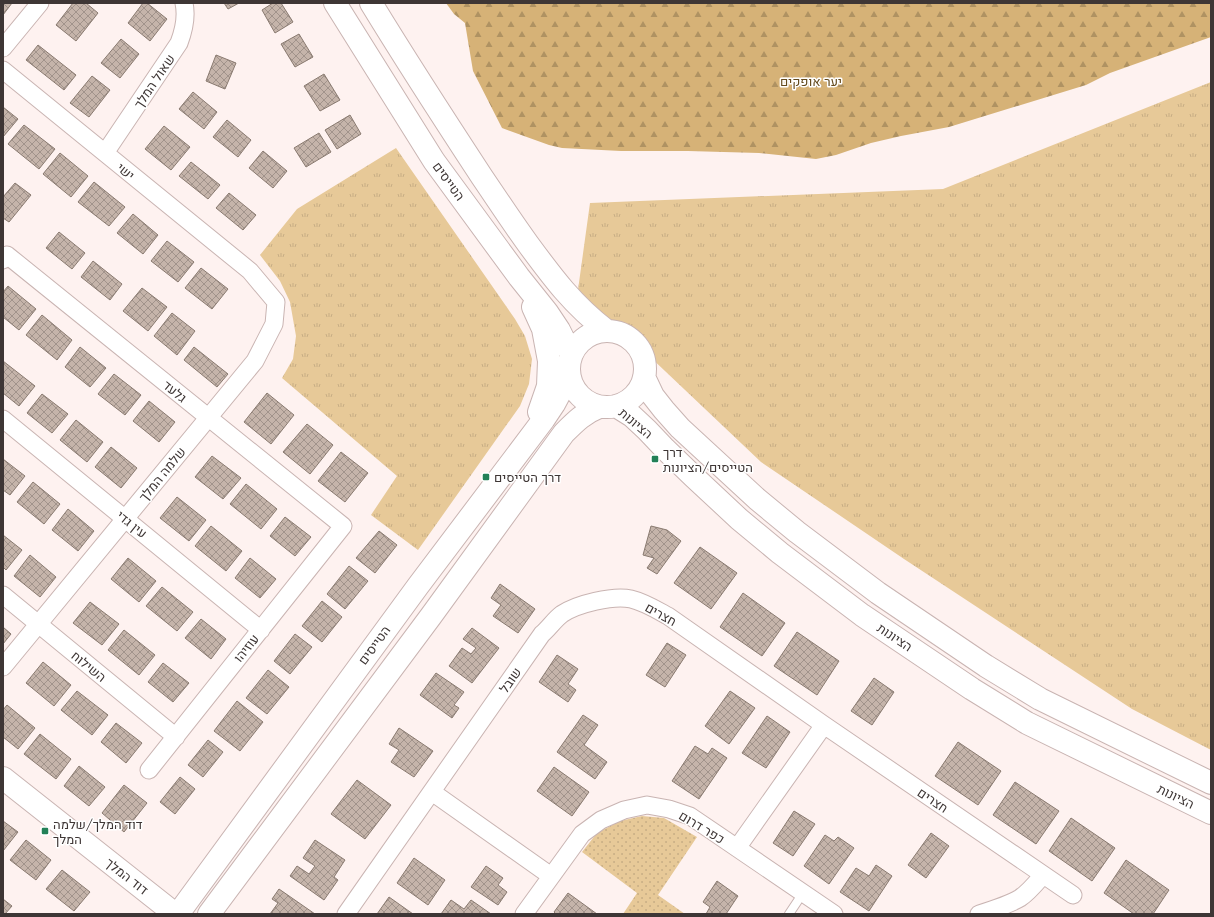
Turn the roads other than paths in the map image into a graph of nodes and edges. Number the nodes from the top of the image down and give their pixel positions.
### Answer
1 (40, 3) edge
2 (184, 3) edge
3 (334, 3) edge
4 (371, 3) edge
5 (3, 48) edge
6 (3, 70) edge
7 (105, 153) junction
8 (5, 257) edge
9 (250, 271) joint
10 (520, 277) junction
11 (607, 331) junction
12 (571, 354) junction
13 (569, 376) junction
14 (644, 377) junction
15 (607, 406) junction
16 (208, 418) junction
17 (3, 419) edge
18 (525, 444) junction
19 (125, 519) junction
20 (343, 526) joint
21 (3, 595) edge
22 (612, 598) joint
23 (39, 624) junction
24 (261, 630) junction
25 (3, 668) edge
26 (824, 725) junction
27 (176, 737) junction
28 (149, 770) dead end
29 (3, 778) edge
30 (1211, 783) edge
31 (432, 792) junction
32 (1211, 813) edge
33 (737, 848) junction
34 (1043, 875) junction
35 (551, 876) junction
36 (803, 894) junction
37 (1073, 895) dead end
38 (176, 914) edge
39 (209, 914) edge
40 (346, 914) edge
41 (524, 914) edge
42 (789, 914) edge
43 (834, 914) edge
44 (979, 914) edge

1 - 5 street
2 - 7 street, שאול המלך
3 - 10 main road, הטייסים
4 - 11 main road
6 - 7 street, ישי
7 - 9 street, ישי
8 - 16 street, גלעד
9 - 16 street, שלמה המלך
10 - 12 main road, הטייסים
10 - 18 main road
11 - 12 main road
11 - 14 main road
12 - 13 main road
13 - 15 main road
13 - 18 main road, הטייסים
14 - 15 main road
14 - 30 main road, הציונות
15 - 32 main road, הציונות
15 - 39 main road
16 - 19 street, שלמה המלך
16 - 20 street, גלעד
17 - 19 street, עין גדי
18 - 38 main road, הטייסים
19 - 23 street, שלמה המלך
19 - 24 street, עין גדי
20 - 24 street, עוזיהו
21 - 23 street, השילוח
22 - 26 street, חצרים
22 - 31 street, שובל
23 - 25 street, שלמה המלך
23 - 27 street, השילוח
24 - 27 street, עוזיהו
26 - 33 street
26 - 34 street, חצרים
27 - 28 street, עוזיהו
29 - 38 main road, דוד המלך
31 - 35 street
31 - 40 street, שובל
33 - 35 street, כפר דרום
33 - 36 street, כפר דרום
34 - 37 street, חצרים
34 - 44 street
35 - 41 street, כפר דרום
36 - 42 lane
36 - 43 street, כפר דרום

